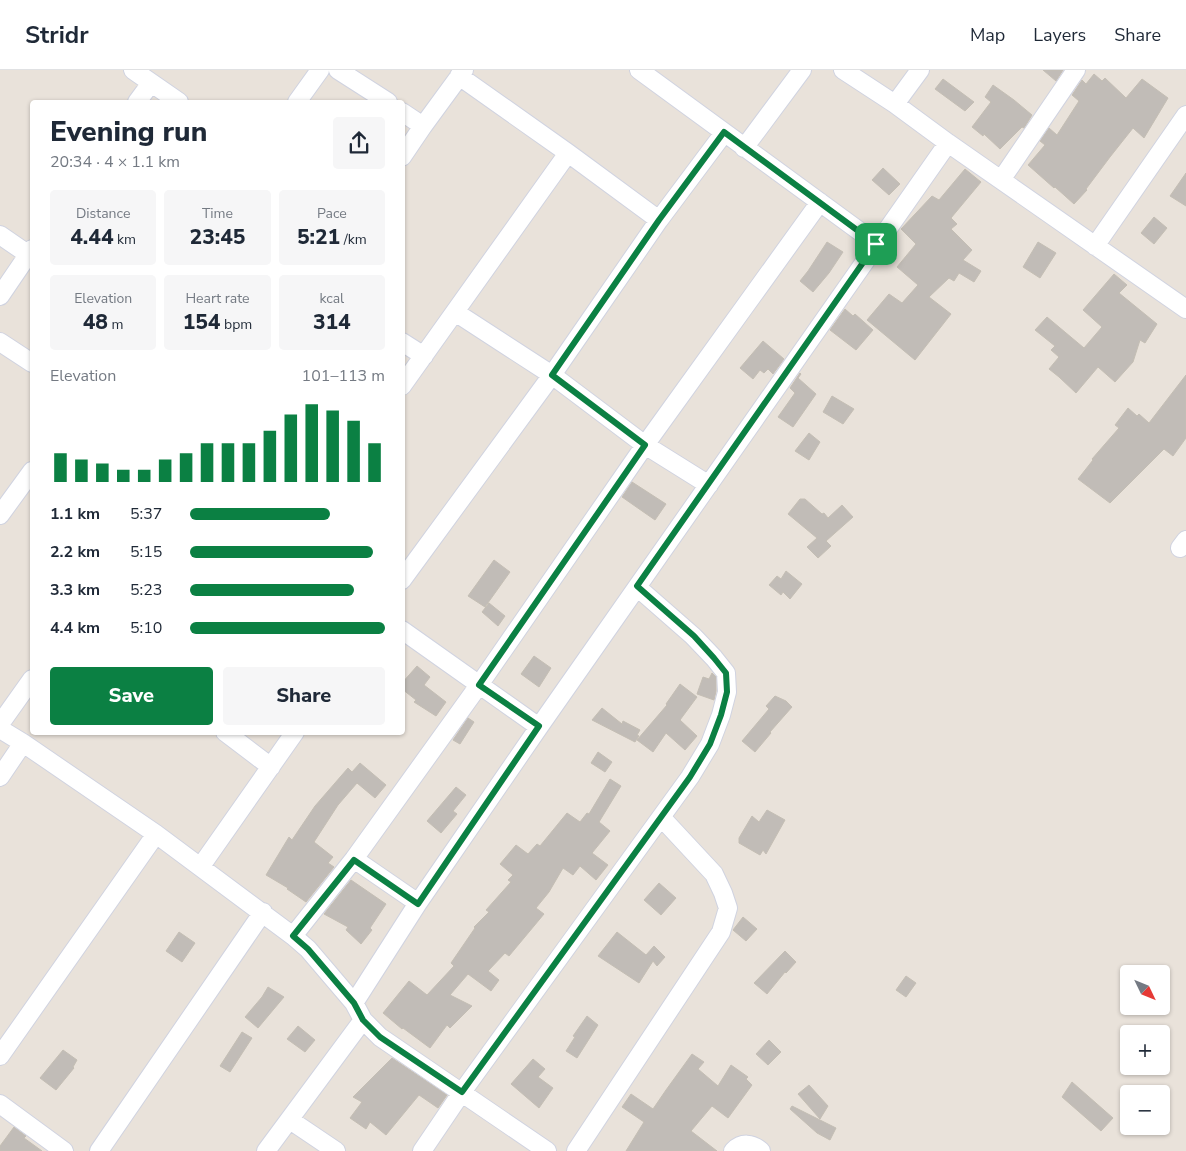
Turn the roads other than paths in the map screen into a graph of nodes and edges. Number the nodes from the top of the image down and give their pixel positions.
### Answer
1 (133, 70) edge
2 (320, 70) edge
3 (338, 70) edge
4 (639, 70) edge
5 (802, 70) edge
6 (843, 70) edge
7 (920, 70) edge
8 (1076, 70) edge
9 (462, 73) edge
10 (151, 83) junction
11 (138, 100) edge
12 (176, 100) edge
13 (298, 100) edge
14 (385, 100) edge
15 (895, 104) junction
16 (405, 114) edge
17 (1186, 115) edge
18 (423, 126) junction
19 (724, 132) junction
20 (948, 143) junction
21 (744, 148) junction
22 (405, 153) edge
23 (568, 153) junction
24 (1001, 180) junction
25 (820, 202) junction
26 (659, 220) junction
27 (0, 235) edge
28 (876, 244) junction
29 (1095, 246) junction
30 (30, 252) edge
31 (0, 296) edge
32 (1186, 309) edge
33 (455, 312) junction
34 (0, 342) edge
35 (405, 344) edge
36 (424, 356) junction
37 (30, 363) edge
38 (552, 375) junction
39 (405, 382) edge
40 (645, 445) junction
41 (30, 474) edge
42 (709, 485) junction
43 (0, 515) edge
44 (405, 576) edge
45 (637, 586) junction
46 (405, 632) edge
47 (30, 682) edge
48 (479, 685) junction
49 (0, 724) edge
50 (539, 726) junction
51 (0, 729) edge
52 (229, 735) edge
53 (293, 735) edge
54 (23, 743) junction
55 (271, 767) junction
56 (0, 777) edge
57 (661, 817) junction
58 (156, 834) junction
59 (354, 860) junction
60 (201, 866) junction
61 (418, 904) junction
62 (263, 912) junction
63 (293, 936) junction
64 (354, 1003) junction
65 (363, 1020) junction
66 (0, 1056) edge
67 (462, 1092) junction
68 (0, 1104) edge
69 (290, 1120) junction
70 (64, 1151) edge
71 (99, 1151) edge
72 (266, 1151) edge
73 (336, 1151) edge
74 (422, 1151) edge
75 (547, 1151) edge
76 (576, 1151) edge
77 (733, 1151) edge
78 (761, 1151) edge

1 - 10 street
2 - 13 street
3 - 14 street
4 - 19 street
5 - 21 street
6 - 15 street
7 - 15 street
8 - 24 street
9 - 18 street
9 - 23 street
10 - 11 street
10 - 12 street
15 - 20 street
16 - 18 street
17 - 29 street
18 - 22 street
19 - 21 street
19 - 26 street
20 - 24 street
20 - 28 street
21 - 25 street
23 - 26 street
23 - 33 street
24 - 29 street
25 - 28 street
25 - 40 street
26 - 38 street
27 - 30 street
28 - 42 street
29 - 32 street
30 - 31 street
33 - 36 street
33 - 38 street
34 - 37 street
35 - 36 street
36 - 39 street
38 - 40 street
38 - 44 street
40 - 42 street
40 - 48 street
41 - 43 street
42 - 45 street
45 - 50 street
45 - 57 street
46 - 48 street
47 - 49 street
48 - 50 street
48 - 59 street
50 - 61 street
51 - 54 street
52 - 55 street
53 - 55 street
54 - 56 street
54 - 58 street
55 - 60 street
57 - 67 street
57 - 76 street
58 - 60 street
58 - 66 street
59 - 61 street
59 - 63 street
60 - 62 street
61 - 64 street
62 - 63 street
62 - 71 street
63 - 64 street
64 - 65 street
65 - 67 street
65 - 69 street
67 - 74 street
67 - 75 street
68 - 70 street
69 - 72 street
69 - 73 street
77 - 78 street

